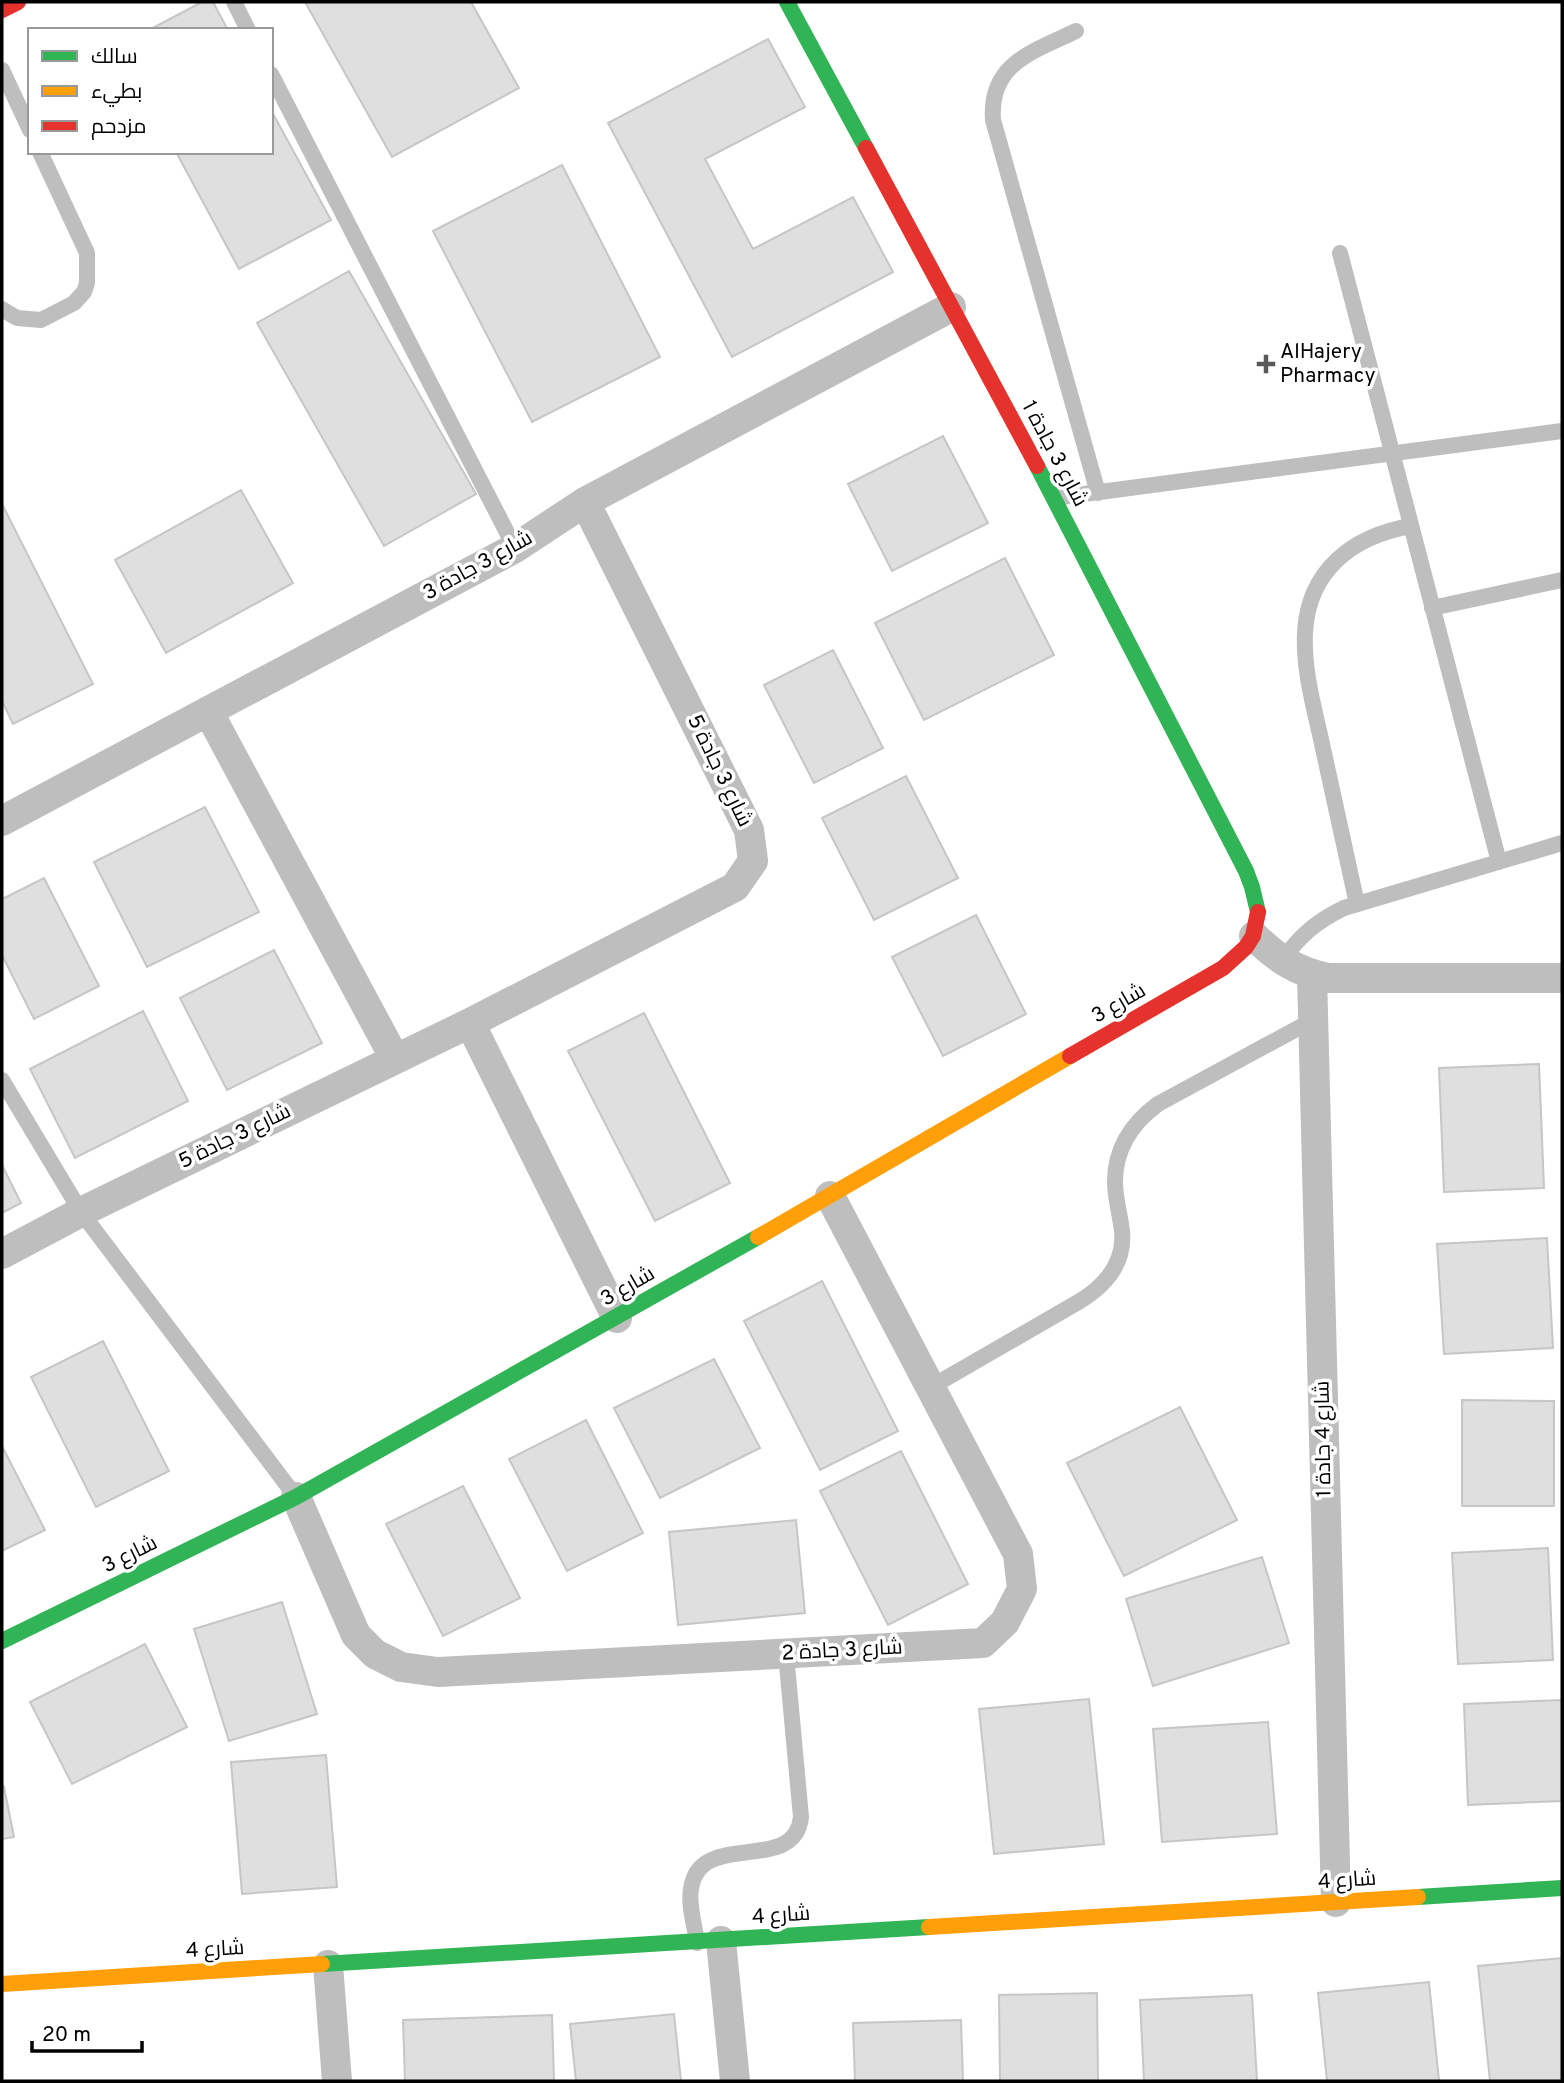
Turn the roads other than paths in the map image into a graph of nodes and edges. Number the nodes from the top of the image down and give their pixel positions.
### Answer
1 (18, 2) edge
2 (234, 2) edge
3 (787, 2) edge
4 (2, 10) edge
5 (247, 28) edge
6 (1076, 31) dead end
7 (2, 70) edge
8 (273, 78) edge
9 (28, 126) edge
10 (41, 154) edge
11 (1339, 253) dead end
12 (951, 307) junction
13 (2, 309) edge
14 (1562, 431) edge
15 (1392, 455) junction
16 (1098, 493) junction
17 (1054, 498) junction
18 (585, 502) junction
19 (1411, 526) junction
20 (515, 548) junction
21 (1562, 580) edge
22 (1432, 608) junction
23 (208, 711) junction
24 (2, 821) edge
25 (1562, 843) edge
26 (1499, 862) junction
27 (1357, 904) junction
28 (1254, 936) junction
29 (1282, 961) junction
30 (1312, 975) junction
31 (1562, 978) edge
32 (1313, 1020) junction
33 (470, 1023) junction
34 (395, 1059) junction
35 (2, 1080) edge
36 (830, 1196) junction
37 (81, 1212) junction
38 (2, 1254) edge
39 (617, 1318) junction
40 (931, 1387) junction
41 (296, 1497) junction
42 (2, 1641) edge
43 (786, 1654) junction
44 (1562, 1888) edge
45 (1336, 1902) junction
46 (709, 1942) junction
47 (328, 1965) junction
48 (2, 1984) edge
49 (337, 2081) edge
50 (735, 2081) edge

1 - 4 street
2 - 5 lane
3 - 12 street, شارع 3 جادة 1
6 - 16 lane
7 - 9 lane
8 - 20 lane
10 - 13 lane
11 - 15 lane
12 - 17 street, شارع 3 جادة 1
12 - 18 street, شارع 3 جادة 3
14 - 15 lane
15 - 16 lane
15 - 19 lane
16 - 17 lane
17 - 28 street, شارع 3 جادة 1
18 - 20 street, شارع 3 جادة 3
18 - 33 street, شارع 3 جادة 5
19 - 22 lane
19 - 27 lane
20 - 23 street, شارع 3 جادة 3
21 - 22 lane
22 - 26 lane
23 - 24 street, شارع 3 جادة 3
23 - 34 street
25 - 26 lane
26 - 27 lane
27 - 29 lane
28 - 29 street
28 - 36 street, شارع 3
29 - 30 street
30 - 31 street
30 - 32 street, شارع 4 جادة 1
32 - 40 lane
32 - 45 street, شارع 4 جادة 1
33 - 34 street, شارع 3 جادة 5
33 - 39 street
34 - 37 street, شارع 3 جادة 5
35 - 37 lane
36 - 39 street, شارع 3
36 - 40 street, شارع 3 جادة 2
37 - 38 street, شارع 3 جادة 5
37 - 41 lane
39 - 41 street, شارع 3
40 - 43 street, شارع 3 جادة 2
41 - 42 street, شارع 3
41 - 43 street, شارع 3 جادة 2
43 - 46 lane
44 - 45 street, شارع 4
45 - 46 street, شارع 4
46 - 47 street, شارع 4
46 - 50 street
47 - 48 street, شارع 4
47 - 49 street

